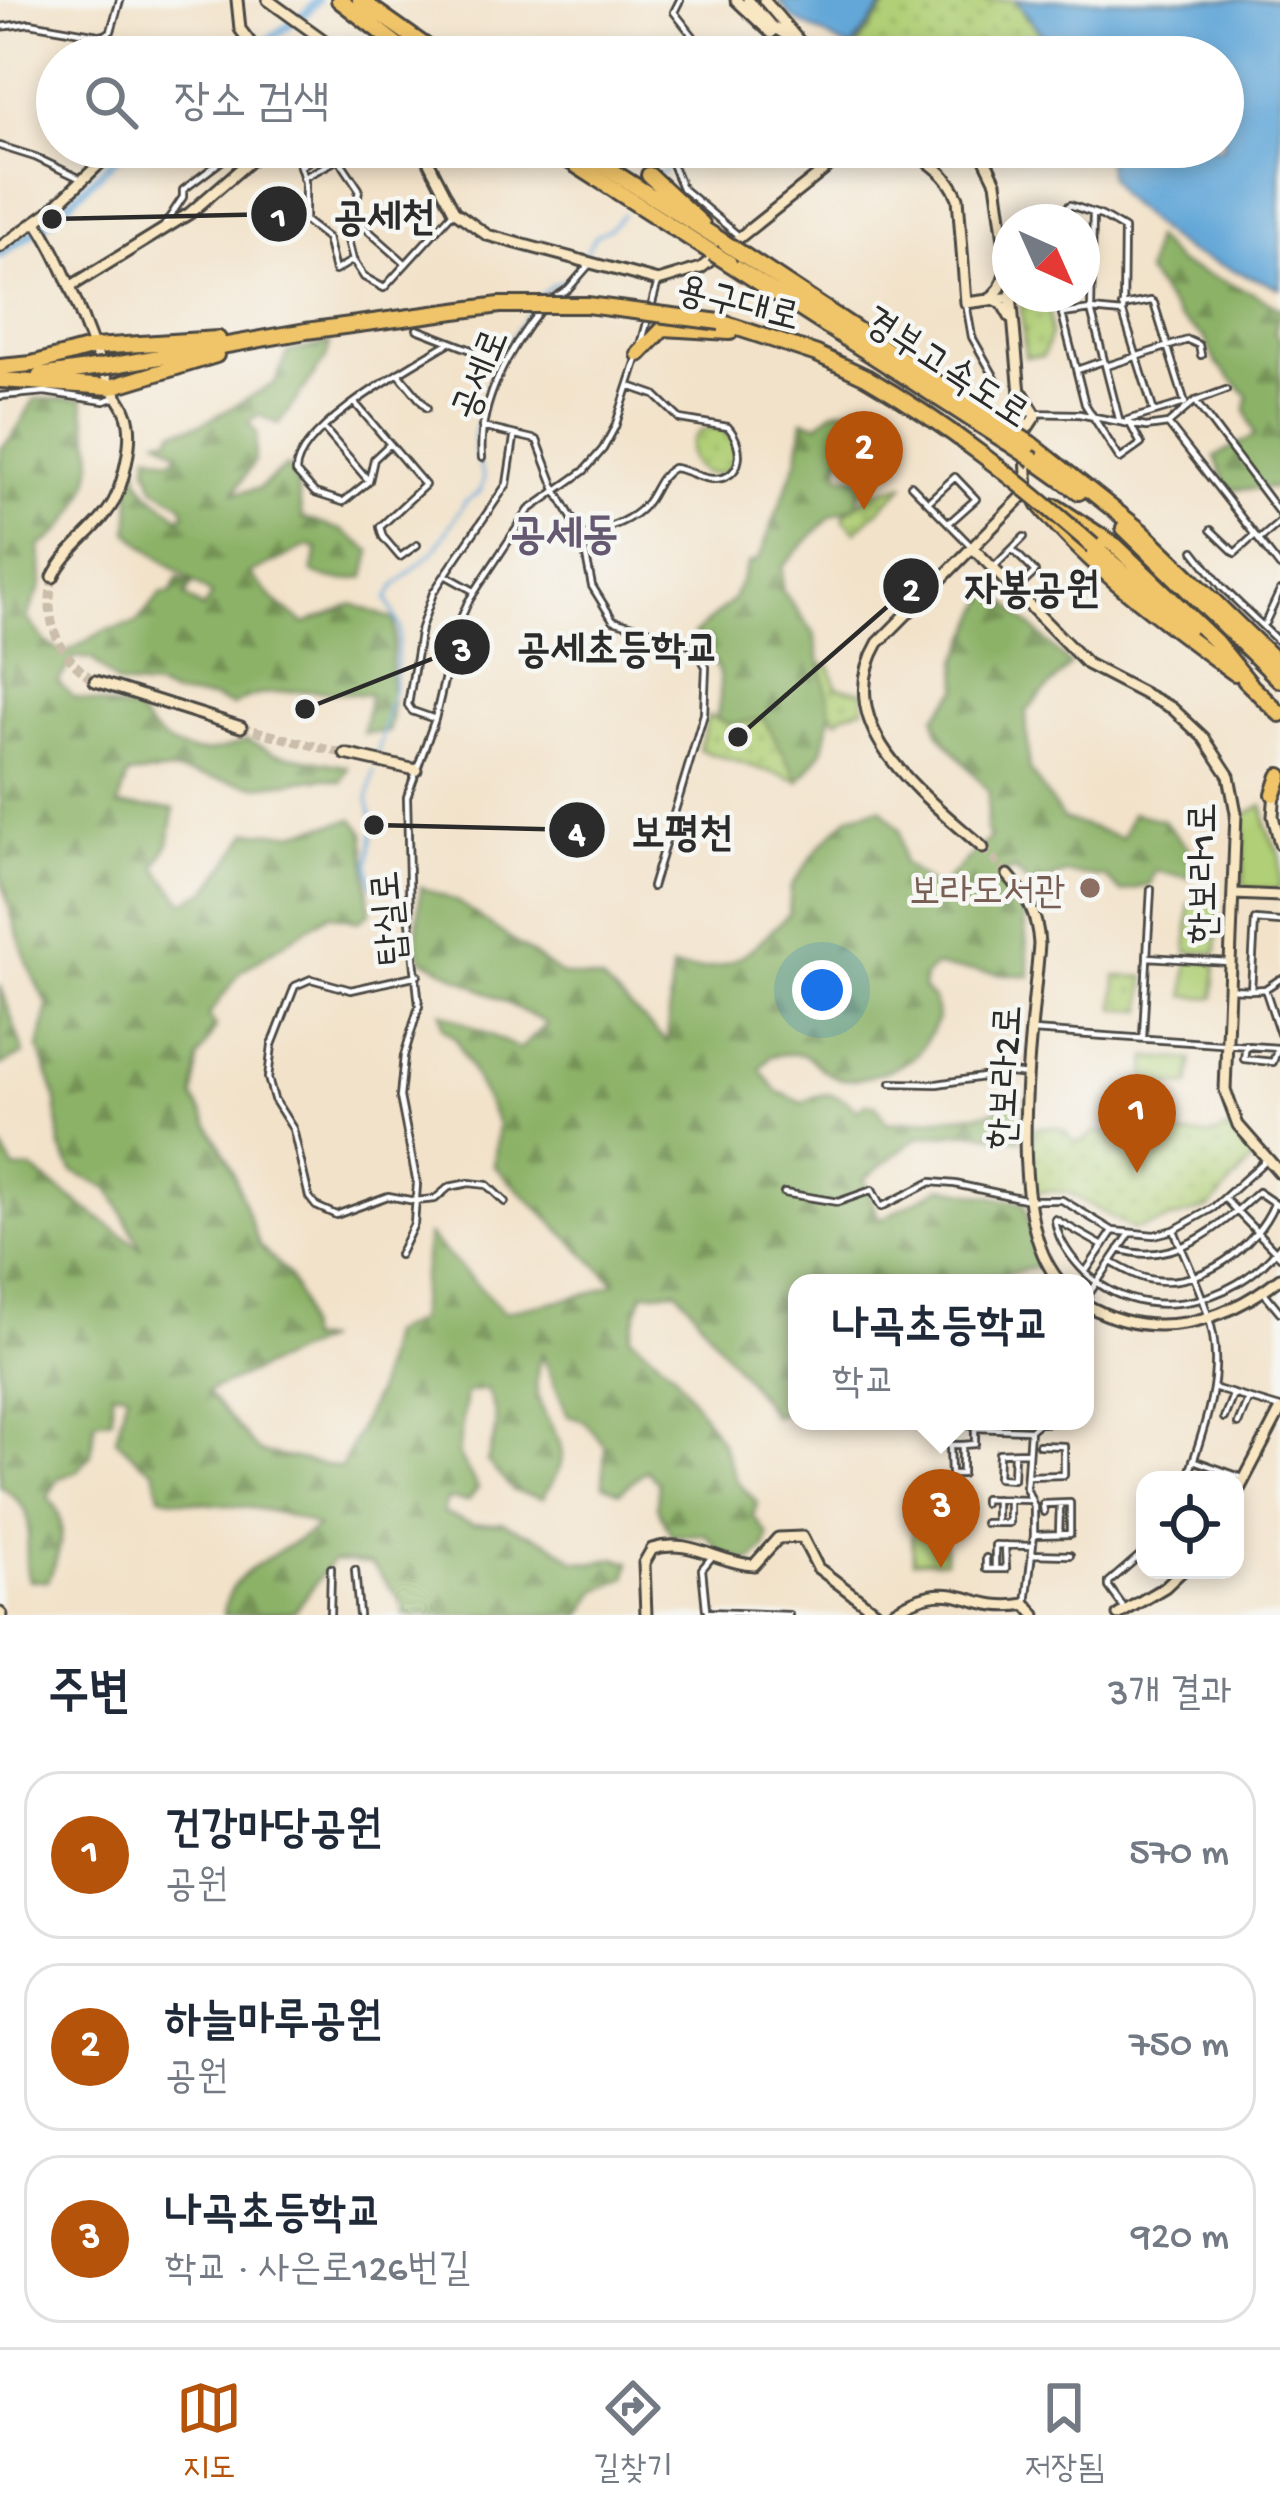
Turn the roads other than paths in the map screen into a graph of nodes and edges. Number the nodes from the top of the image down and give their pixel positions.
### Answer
1 (121, 0) edge
2 (237, 0) edge
3 (268, 0) edge
4 (338, 0) edge
5 (361, 0) edge
6 (680, 0) edge
7 (736, 0) edge
8 (748, 0) edge
9 (764, 0) edge
10 (0, 27) edge
11 (407, 27) dead end
12 (245, 36) edge
13 (317, 36) edge
14 (385, 36) edge
15 (412, 36) edge
16 (693, 36) edge
17 (778, 36) edge
18 (786, 36) edge
19 (796, 36) edge
20 (0, 146) edge
21 (36, 158) edge
22 (57, 168) edge
23 (96, 168) edge
24 (213, 168) edge
25 (242, 168) edge
26 (300, 168) edge
27 (322, 168) edge
28 (346, 168) edge
29 (432, 168) edge
30 (585, 168) edge
31 (605, 168) edge
32 (673, 168) edge
33 (829, 168) edge
34 (937, 168) edge
35 (990, 168) edge
36 (653, 177) dead end
37 (303, 178) junction
38 (83, 181) junction
39 (1000, 204) edge
40 (454, 211) junction
41 (352, 216) junction
42 (1100, 217) edge
43 (38, 223) junction
44 (345, 228) junction
45 (161, 232) junction
46 (327, 238) junction
47 (719, 245) junction
48 (0, 247) edge
49 (737, 252) junction
50 (353, 260) junction
51 (406, 264) junction
52 (584, 264) junction
53 (658, 281) junction
54 (73, 285) junction
55 (991, 298) joint
56 (966, 303) junction
57 (1100, 310) edge
58 (1123, 310) junction
59 (1013, 312) edge
60 (1076, 312) edge
61 (1091, 312) edge
62 (1062, 314) joint
63 (1014, 323) junction
64 (417, 329) dead end
65 (88, 330) joint
66 (758, 334) junction
67 (259, 339) junction
68 (447, 344) junction
69 (1169, 347) junction
70 (94, 348) junction
71 (639, 354) junction
72 (1201, 355) dead end
73 (1135, 357) junction
74 (505, 363) junction
75 (1104, 364) junction
76 (1077, 370) junction
77 (398, 373) junction
78 (0, 374) edge
79 (998, 383) dead end
80 (1018, 384) junction
81 (629, 386) junction
82 (1226, 390) dead end
83 (114, 392) junction
84 (0, 396) edge
85 (1195, 401) junction
86 (355, 403) junction
87 (1185, 403) junction
88 (427, 408) dead end
89 (1154, 412) junction
90 (1021, 413) junction
91 (1036, 415) junction
92 (1089, 416) junction
93 (1124, 421) junction
94 (1168, 424) junction
95 (482, 427) junction
96 (325, 430) junction
97 (514, 436) junction
98 (1018, 438) junction
99 (390, 444) junction
100 (482, 458) dead end
101 (369, 481) junction
102 (911, 485) dead end
103 (1029, 488) junction
104 (556, 490) junction
105 (928, 502) junction
106 (1280, 518) edge
107 (950, 523) junction
108 (1095, 530) junction
109 (1211, 530) dead end
110 (582, 536) junction
111 (1024, 537) dead end
112 (1257, 538) junction
113 (417, 545) dead end
114 (972, 548) junction
115 (1012, 549) junction
116 (1087, 549) junction
117 (1194, 551) dead end
118 (1280, 566) edge
119 (993, 568) junction
120 (445, 574) junction
121 (53, 578) tunnel mouth
122 (474, 591) junction
123 (1016, 591) junction
124 (1280, 591) edge
125 (1265, 625) junction
126 (1280, 644) edge
127 (1280, 665) edge
128 (1280, 680) edge
129 (95, 681) tunnel mouth
130 (1250, 684) junction
131 (1280, 714) edge
132 (435, 718) junction
133 (242, 728) tunnel mouth
134 (345, 754) tunnel mouth
135 (416, 770) junction
136 (1278, 784) edge
137 (1280, 844) edge
138 (982, 848) tunnel mouth
139 (1008, 875) tunnel mouth
140 (652, 887) dead end
141 (1151, 889) dead end
142 (1234, 893) junction
143 (1280, 896) edge
144 (1280, 922) edge
145 (1147, 957) junction
146 (1229, 962) junction
147 (418, 975) junction
148 (1280, 979) edge
149 (1228, 989) junction
150 (1251, 989) junction
151 (1265, 989) junction
152 (1033, 1031) junction
153 (1280, 1034) edge
154 (1143, 1037) junction
155 (1225, 1042) junction
156 (1246, 1045) junction
157 (1029, 1075) junction
158 (891, 1083) dead end
159 (1266, 1160) junction
160 (1280, 1173) edge
161 (1246, 1179) junction
162 (1258, 1192) junction
163 (784, 1193) dead end
164 (1225, 1199) junction
165 (1029, 1200) junction
166 (415, 1201) junction
167 (1062, 1201) junction
168 (505, 1202) dead end
169 (1277, 1206) edge
170 (1237, 1212) junction
171 (1055, 1219) junction
172 (1174, 1229) junction
173 (1113, 1231) junction
174 (1258, 1233) junction
175 (1129, 1234) junction
176 (1103, 1246) junction
177 (1181, 1248) junction
178 (1119, 1249) junction
179 (1279, 1252) edge
180 (399, 1255) dead end
181 (1111, 1262) junction
182 (1085, 1273) joint
183 (1054, 1274) edge
184 (1192, 1276) junction
185 (1280, 1278) edge
186 (1094, 1280) edge
187 (1097, 1282) junction
188 (1094, 1287) edge
189 (1262, 1290) junction
190 (1201, 1299) junction
191 (1094, 1308) edge
192 (1280, 1312) edge
193 (1209, 1319) junction
194 (1213, 1388) junction
195 (1233, 1395) junction
196 (1248, 1400) junction
197 (1280, 1409) edge
198 (1224, 1418) dead end
199 (1238, 1424) dead end
200 (975, 1430) edge
201 (1030, 1430) edge
202 (950, 1444) junction
203 (962, 1445) junction
204 (1039, 1445) dead end
205 (942, 1446) dead end
206 (1027, 1452) junction
207 (1014, 1453) junction
208 (1193, 1460) junction
209 (1189, 1471) edge
210 (1224, 1471) edge
211 (1027, 1476) junction
212 (1244, 1476) edge
213 (997, 1499) junction
214 (1009, 1500) junction
215 (1031, 1500) junction
216 (984, 1503) dead end
217 (1044, 1512) dead end
218 (985, 1523) dead end
219 (996, 1523) junction
220 (1034, 1535) junction
221 (1032, 1550) junction
222 (1070, 1555) dead end
223 (712, 1556) junction
224 (986, 1558) dead end
225 (1136, 1559) edge
226 (331, 1568) dead end
227 (355, 1570) dead end
228 (1173, 1579) edge
229 (1026, 1604) junction
230 (1122, 1612) edge
231 (891, 1613) edge
232 (707, 1614) edge
233 (330, 1615) edge
234 (359, 1615) edge
235 (646, 1615) edge
236 (789, 1615) edge
237 (1035, 1615) edge

1 - 10 street
2 - 12 street
3 - 13 street
4 - 14 highway
5 - 11 highway
5 - 15 highway
6 - 16 street
7 - 17 street
8 - 18 street
9 - 19 street
20 - 21 street
22 - 38 street
23 - 38 street
24 - 45 street
25 - 45 street
26 - 37 street
27 - 37 street
28 - 41 street
29 - 40 street
30 - 47 highway, 경부고속도로
31 - 47 highway, 경부고속도로
32 - 49 street
33 - 49 street
34 - 56 street
35 - 39 street
36 - 47 highway
37 - 46 street
38 - 43 street
40 - 51 street
40 - 52 street
41 - 44 street
41 - 51 street
42 - 58 street
43 - 48 street
43 - 54 street
44 - 46 street
44 - 50 street
45 - 54 street
46 - 50 street
47 - 49 highway, 경부고속도로, bridge
49 - 53 street
49 - 98 highway, 경부고속도로
50 - 51 street
52 - 53 street
52 - 74 street, 공세로
53 - 71 street, 탑실로
54 - 65 street
55 - 56 street
55 - 63 street
56 - 79 street
57 - 58 street
58 - 69 street
58 - 73 street
59 - 63 street
60 - 62 street
61 - 75 street
62 - 76 street
63 - 80 street
64 - 68 street
65 - 70 highway
66 - 67 highway, 용구대로, bridge
66 - 71 highway
66 - 116 highway, 용구대로, bridge
67 - 70 highway
67 - 78 highway, 용구대로, bridge
67 - 83 highway
68 - 74 street
68 - 77 street
69 - 72 street
69 - 73 street
69 - 87 street
70 - 78 highway
70 - 83 street
71 - 81 street, 탑실로
73 - 75 street
73 - 89 street
74 - 95 street, 공세로
75 - 76 street
75 - 93 street
76 - 92 street
77 - 86 street
77 - 88 street
78 - 83 highway
80 - 90 street
80 - 91 street
81 - 104 street, 탑실로
81 - 110 street
82 - 85 street
83 - 84 street
83 - 121 street
85 - 87 street
85 - 94 street
85 - 106 street
86 - 96 street
86 - 99 street
87 - 89 street
89 - 93 street
90 - 91 street
90 - 98 street
91 - 92 street
91 - 98 street
92 - 93 street
92 - 93 street
93 - 94 street
94 - 112 street
95 - 97 street
95 - 100 street, 공세로
96 - 101 street
96 - 101 street
97 - 104 street
97 - 120 street
98 - 103 street
98 - 127 highway, 경부고속도로
98 - 128 highway, 경부고속도로, bridge
99 - 101 street
99 - 113 street
102 - 105 street, 한보라1로
103 - 108 highway
103 - 114 street
103 - 116 highway
104 - 110 street
104 - 122 street, 탑실로
105 - 107 street, 한보라1로
105 - 107 street
106 - 112 street
107 - 114 street, 한보라1로
108 - 116 highway
108 - 130 highway
109 - 112 street
110 - 140 street
111 - 115 street
112 - 118 street
114 - 119 street, 한보라1로
114 - 138 street
115 - 119 street
115 - 123 street
116 - 130 highway, 용구대로
117 - 125 street
119 - 123 street, 한보라1로
120 - 122 street
120 - 132 street
122 - 132 street, 탑실로
123 - 142 street, 한보라1로
124 - 125 street
125 - 126 street
129 - 133 street
130 - 131 highway, 용구대로
132 - 135 street, 탑실로
134 - 135 street
135 - 147 street, 탑실로
136 - 137 street
139 - 152 street, 한보라2로
141 - 145 street
142 - 143 street
142 - 146 street, 한보라1로
144 - 150 street
145 - 146 street
145 - 154 street
146 - 149 street, 한보라1로
147 - 166 street, 탑실로
147 - 166 street
148 - 151 street
149 - 150 street
149 - 155 street, 한보라1로
150 - 151 street
151 - 153 street
152 - 154 street
152 - 157 street, 한보라2로
154 - 155 street
155 - 156 street
155 - 159 street, 한보라1로
156 - 156 street
157 - 158 street
157 - 165 street, 한보라2로
159 - 160 street, 한보라1로
159 - 161 street
161 - 162 street
161 - 164 street
162 - 169 street
162 - 170 street
163 - 165 street
164 - 170 street
164 - 172 street
165 - 167 street
165 - 183 street, 한보라2로
166 - 168 street
166 - 180 street, 탑실로
167 - 171 street
167 - 173 street
169 - 174 street
170 - 174 street
170 - 177 street
171 - 176 street
171 - 182 street
172 - 175 street
172 - 177 street
173 - 175 street
173 - 176 street
174 - 179 street
174 - 184 street
175 - 178 street
176 - 182 street
177 - 178 street
177 - 184 street
178 - 181 street
179 - 190 street
181 - 184 street
181 - 187 street
184 - 190 street
185 - 189 street
186 - 187 street
187 - 188 street
187 - 190 street
189 - 192 street
189 - 193 street
190 - 193 street
191 - 193 street
193 - 194 street
194 - 195 street
194 - 208 street
195 - 196 street
195 - 198 street
196 - 197 street
196 - 199 street
197 - 212 street
200 - 203 street
201 - 206 street
202 - 203 street
202 - 203 street
202 - 205 street
204 - 211 street
206 - 207 street
206 - 211 street
207 - 207 street
208 - 209 street
208 - 210 street
211 - 215 street
213 - 214 street
213 - 216 street
213 - 219 street
214 - 215 street
214 - 219 street
215 - 220 street
217 - 220 street
218 - 219 street
220 - 221 street
221 - 222 street
221 - 224 street
221 - 229 street
223 - 231 street
223 - 232 street
223 - 235 street
225 - 230 street
226 - 233 street
227 - 234 street
228 - 230 street
229 - 231 street
229 - 237 street
232 - 236 street

